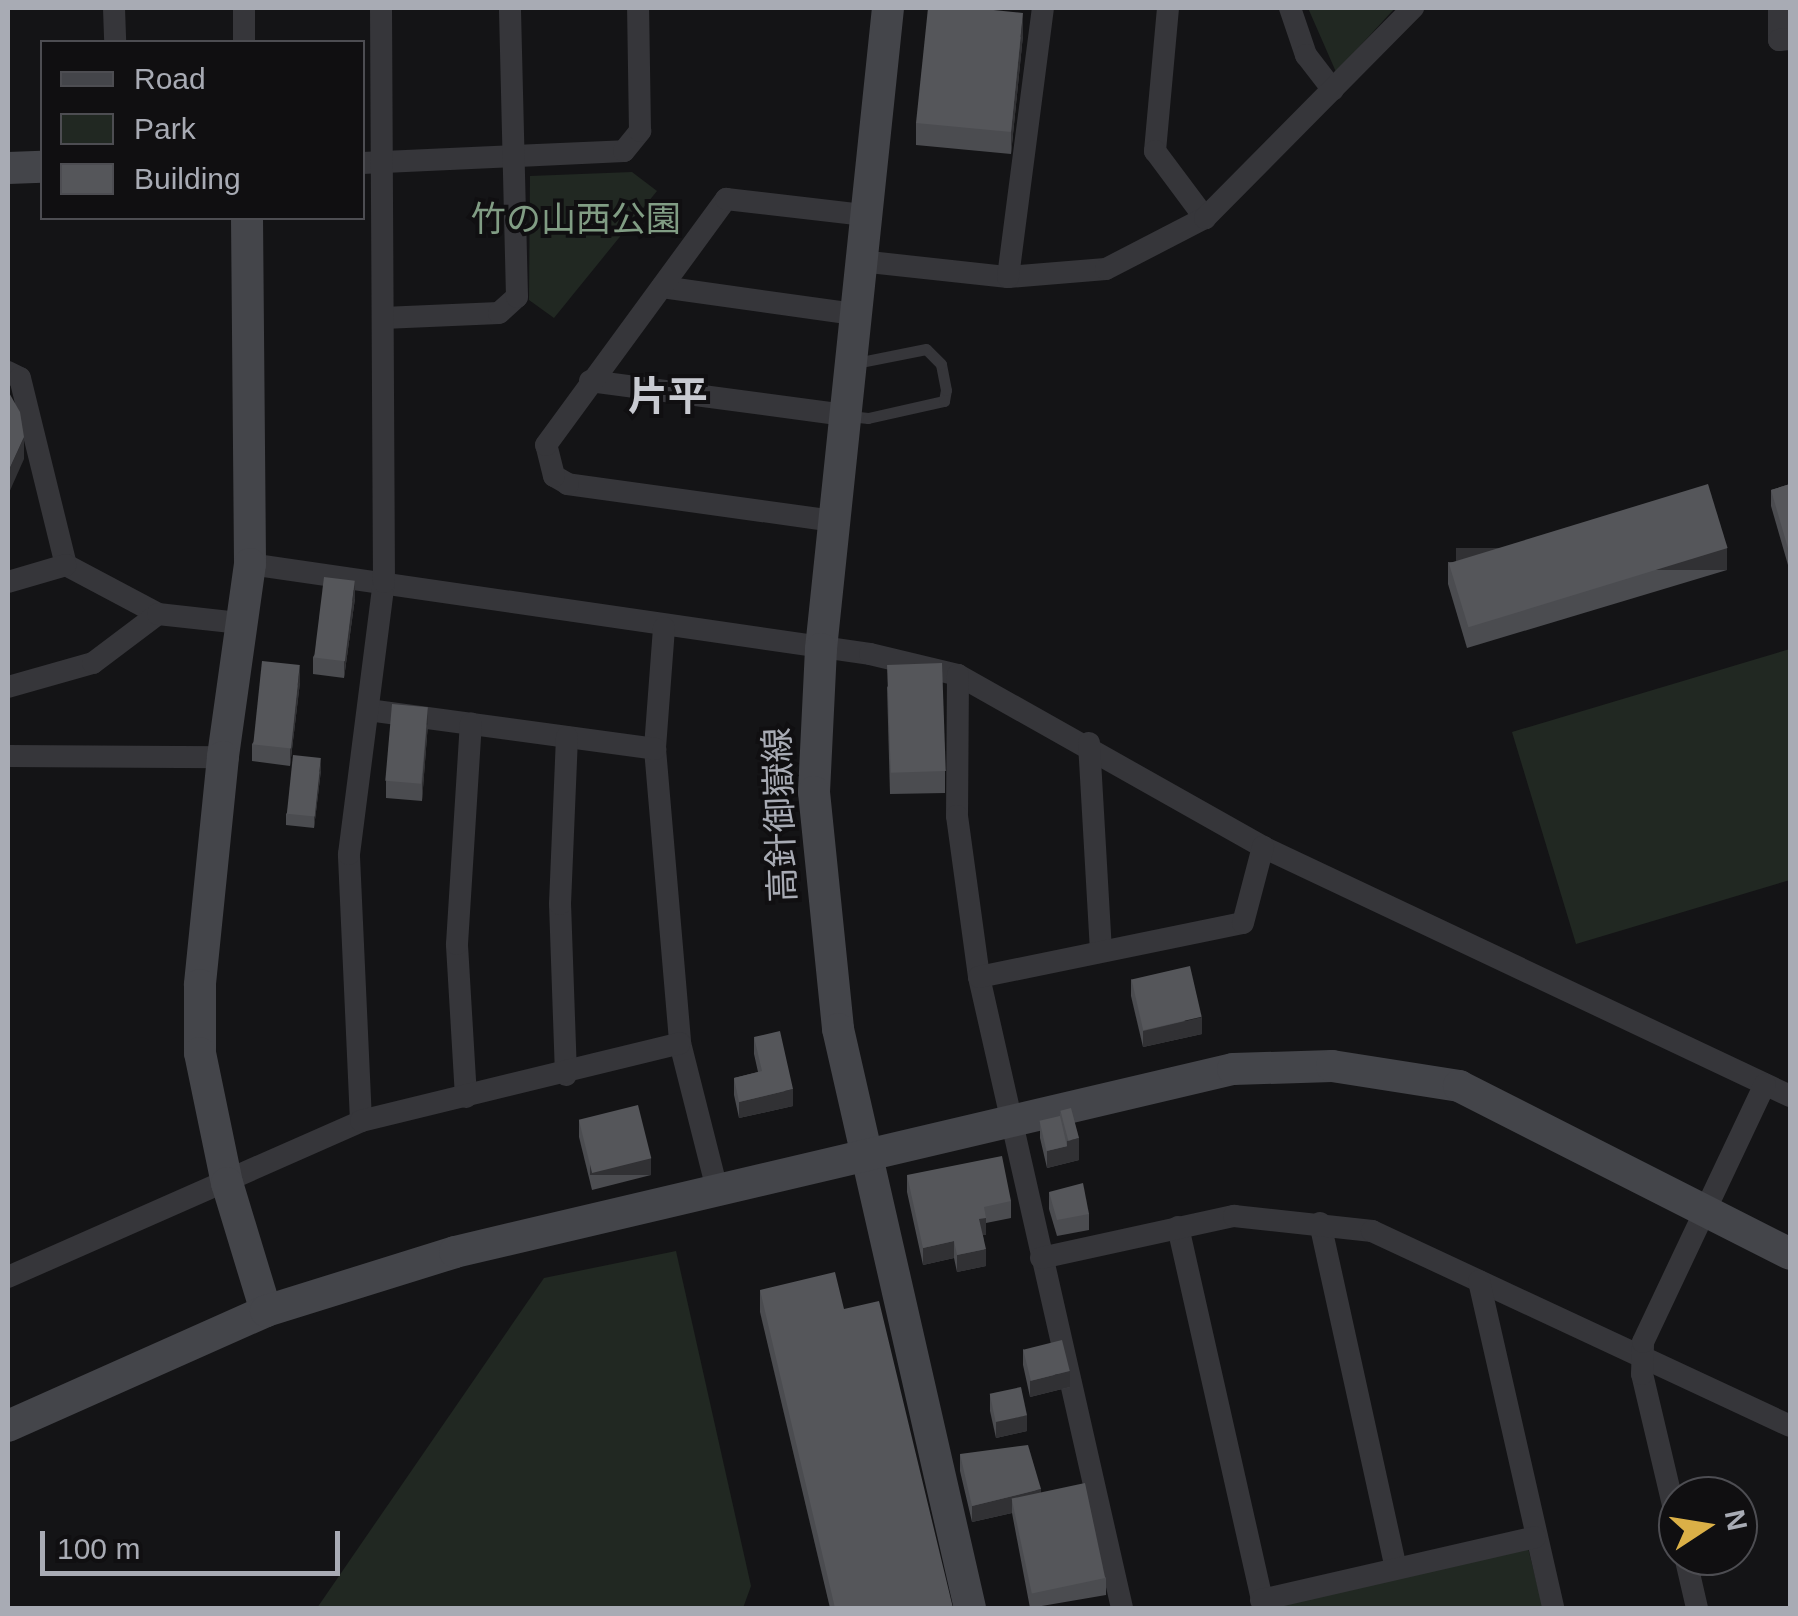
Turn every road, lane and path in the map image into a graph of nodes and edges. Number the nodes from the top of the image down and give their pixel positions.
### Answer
1 (114, 8) edge
2 (244, 8) edge
3 (381, 8) edge
4 (510, 8) edge
5 (638, 8) edge
6 (888, 8) edge
7 (1042, 8) edge
8 (1168, 8) edge
9 (1290, 8) edge
10 (1413, 8) edge
11 (1779, 8) edge
12 (1790, 39) edge
13 (115, 40) edge
14 (244, 40) edge
15 (1333, 90) junction
16 (512, 160) junction
17 (372, 163) edge
18 (8, 168) edge
19 (40, 168) edge
20 (864, 215) junction
21 (1206, 218) junction
22 (247, 220) edge
23 (860, 262) junction
24 (1008, 277) junction
25 (662, 288) junction
26 (854, 314) junction
27 (384, 318) junction
28 (850, 364) junction
29 (8, 372) edge
30 (590, 381) junction
31 (845, 416) junction
32 (834, 520) junction
33 (250, 564) junction
34 (66, 565) junction
35 (8, 582) edge
36 (384, 582) junction
37 (158, 614) junction
38 (239, 623) junction
39 (664, 628) junction
40 (821, 648) junction
41 (958, 674) junction
42 (8, 687) edge
43 (368, 710) junction
44 (471, 723) junction
45 (567, 736) junction
46 (1089, 743) junction
47 (655, 749) junction
48 (8, 756) edge
49 (223, 757) junction
50 (1263, 846) junction
51 (1101, 951) junction
52 (978, 977) junction
53 (680, 1043) junction
54 (566, 1076) junction
55 (1765, 1084) junction
56 (1790, 1096) edge
57 (466, 1097) junction
58 (361, 1121) junction
59 (1011, 1123) junction
60 (869, 1153) junction
61 (228, 1182) junction
62 (718, 1188) junction
63 (1704, 1213) junction
64 (1320, 1223) junction
65 (1178, 1227) junction
66 (1790, 1254) edge
67 (1041, 1258) junction
68 (8, 1277) edge
69 (1479, 1281) junction
70 (266, 1310) junction
71 (1642, 1356) junction
72 (8, 1426) edge
73 (1790, 1426) edge
74 (1667, 1476) edge
75 (1536, 1538) junction
76 (1396, 1568) junction
77 (1690, 1576) edge
78 (1262, 1604) edge
79 (970, 1608) edge
80 (1122, 1608) edge
81 (1553, 1608) edge
82 (1698, 1608) edge

1 - 13 street
2 - 14 street
3 - 17 street
4 - 16 street
5 - 16 street
6 - 20 street, 高針御嶽線
7 - 24 street
8 - 21 street
9 - 15 street
10 - 15 street
11 - 12 street
15 - 21 street
16 - 17 street
16 - 27 street
17 - 27 street
18 - 19 street
20 - 23 street, 高針御嶽線
20 - 25 street
21 - 24 street
22 - 33 street
23 - 24 street
23 - 26 street, 高針御嶽線
25 - 26 street
25 - 30 street
26 - 28 street, 高針御嶽線
27 - 36 street
28 - 31 street, 高針御嶽線
28 - 31 lane
29 - 34 street
30 - 31 street
30 - 32 street
31 - 32 street, 高針御嶽線
32 - 40 street, 高針御嶽線
33 - 36 street
33 - 38 street
34 - 35 street
34 - 37 street
36 - 39 street
36 - 43 street
37 - 38 street
37 - 42 street
38 - 49 street
39 - 40 street
39 - 47 street
40 - 41 street
40 - 60 street, 高針御嶽線
41 - 46 street
41 - 52 street
43 - 44 street
43 - 58 street
44 - 45 street
44 - 57 street
45 - 47 street
45 - 54 street
46 - 50 street
46 - 51 street
47 - 53 street
48 - 49 street
49 - 61 street
50 - 51 street
50 - 55 street
51 - 52 street
52 - 59 street
53 - 54 street
53 - 62 street
54 - 57 street
55 - 56 street
55 - 63 street
57 - 58 street
58 - 61 street
59 - 60 street
59 - 63 street
59 - 67 street
60 - 62 street
60 - 79 street, 高針御嶽線
61 - 68 street
61 - 70 street
62 - 70 street
63 - 66 street
63 - 71 street
64 - 65 street
64 - 69 street
64 - 76 street
65 - 67 street
65 - 78 street
67 - 80 street
69 - 71 street
69 - 75 street
70 - 72 street
71 - 73 street
71 - 74 street
75 - 76 street
75 - 81 street
76 - 78 street
77 - 82 street

